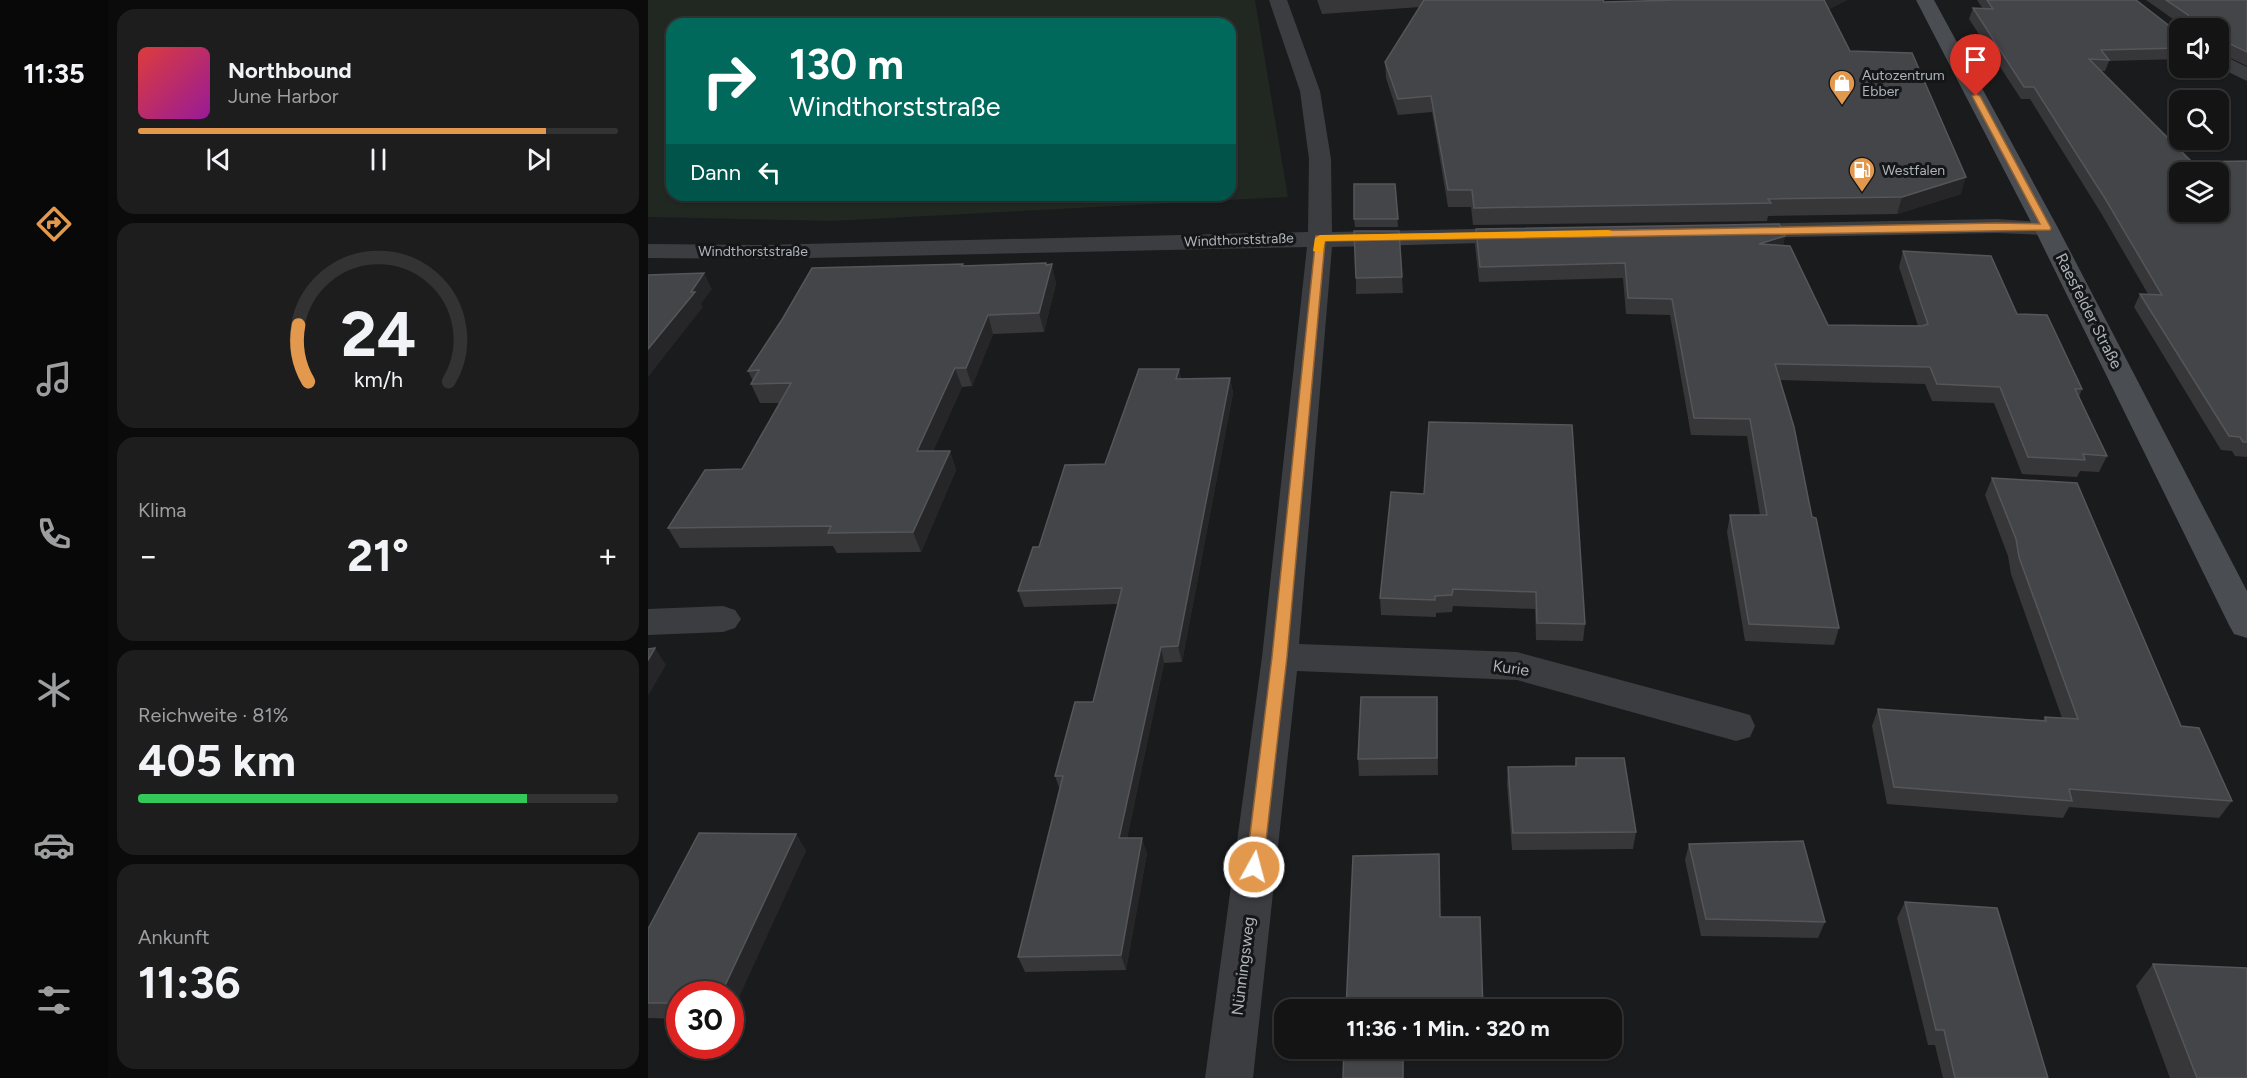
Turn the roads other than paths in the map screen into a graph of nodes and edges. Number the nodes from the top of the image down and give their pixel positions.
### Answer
1 (1278, 0) edge
2 (1925, 0) edge
3 (2229, 65) edge
4 (2247, 75) edge
5 (2046, 228) junction
6 (1719, 232) edge
7 (1545, 234) edge
8 (1320, 238) junction
9 (648, 251) edge
10 (723, 620) dead end
11 (648, 622) edge
12 (2247, 625) edge
13 (1280, 657) junction
14 (1736, 726) dead end
15 (1229, 1078) edge

1 - 8 street, Nünningsweg
2 - 5 main road, Raesfelder Straße
3 - 4 street
5 - 6 street
5 - 12 main road, Raesfelder Straße
7 - 8 street, Windthorststraße
8 - 9 street, Windthorststraße
8 - 13 street, Nünningsweg
10 - 11 street
13 - 14 street, Kurie
13 - 15 street, Nünningsweg

